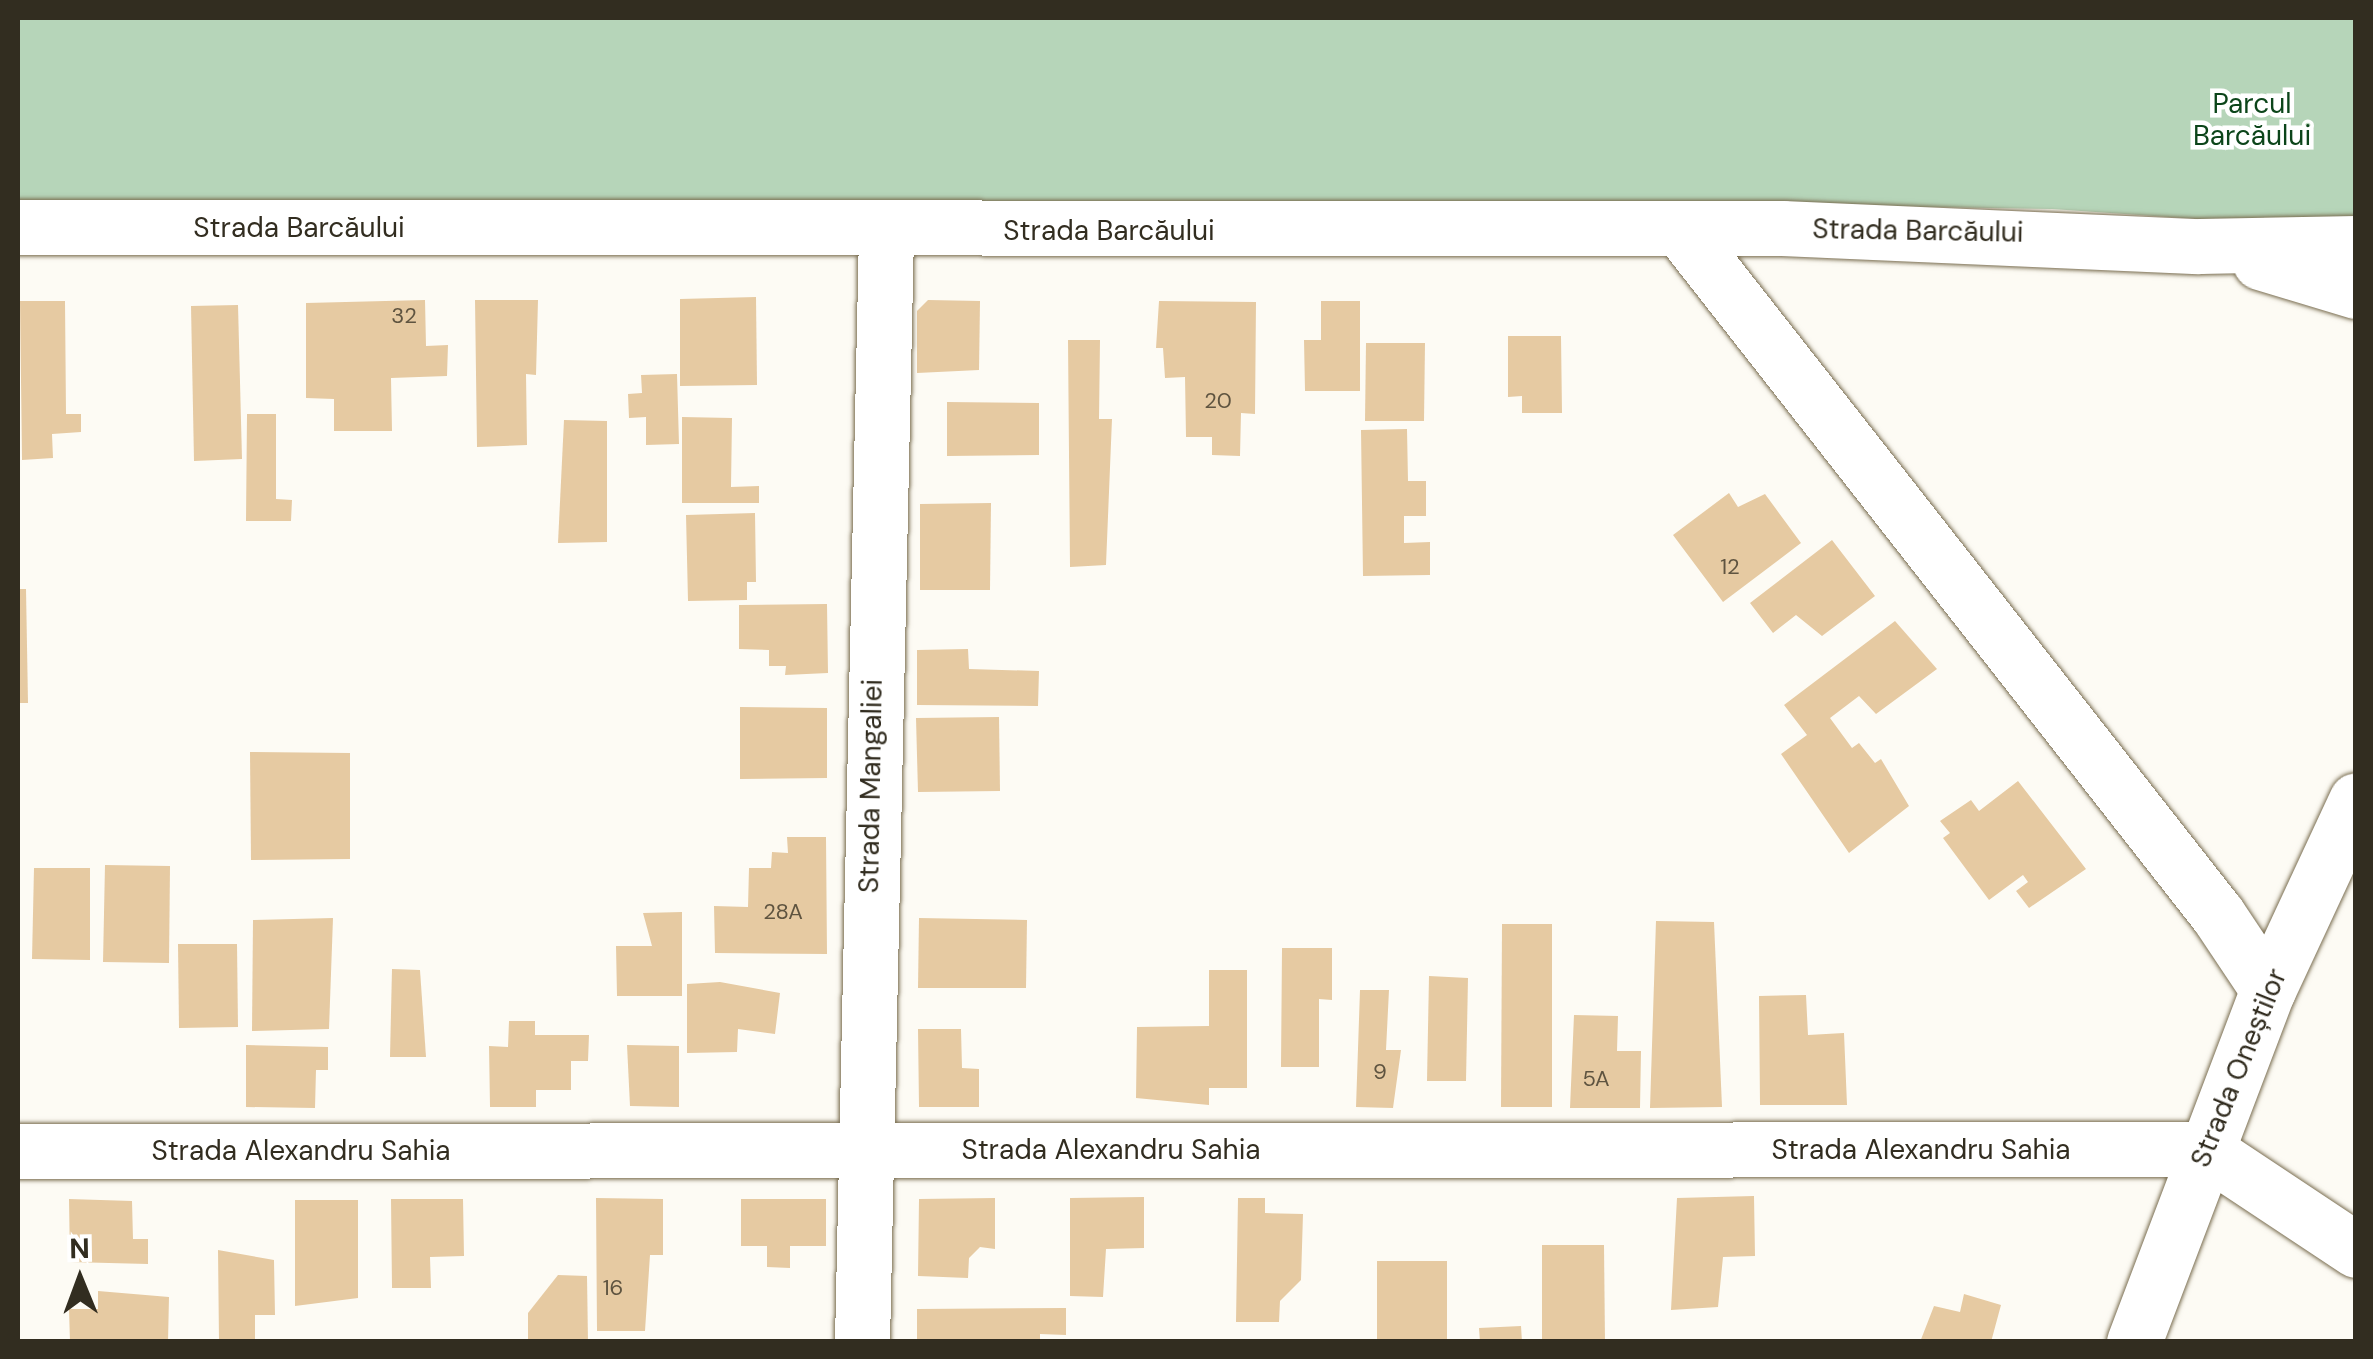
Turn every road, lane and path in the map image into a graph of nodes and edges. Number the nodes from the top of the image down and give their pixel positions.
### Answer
1 (18, 227) edge
2 (1681, 230) junction
3 (886, 231) junction
4 (2356, 243) edge
5 (2199, 246) junction
6 (2356, 291) edge
7 (2356, 800) edge
8 (2268, 990) junction
9 (2204, 1149) junction
10 (18, 1151) edge
11 (861, 1151) junction
12 (2356, 1250) edge
13 (862, 1342) edge
14 (2134, 1342) edge

1 - 3 street, Strada Barcăului
2 - 3 street, Strada Barcăului
2 - 5 street, Strada Barcăului
2 - 8 street
3 - 11 street, Strada Mangaliei
4 - 5 street, Strada Barcăului
5 - 6 street, Strada Barcăului
7 - 8 street, Strada Oneștilor
8 - 9 street, Strada Oneștilor
9 - 11 street, Strada Alexandru Sahia
9 - 12 street
9 - 14 street, Strada Oneștilor
10 - 11 street, Strada Alexandru Sahia
11 - 13 street, Strada Mangaliei

